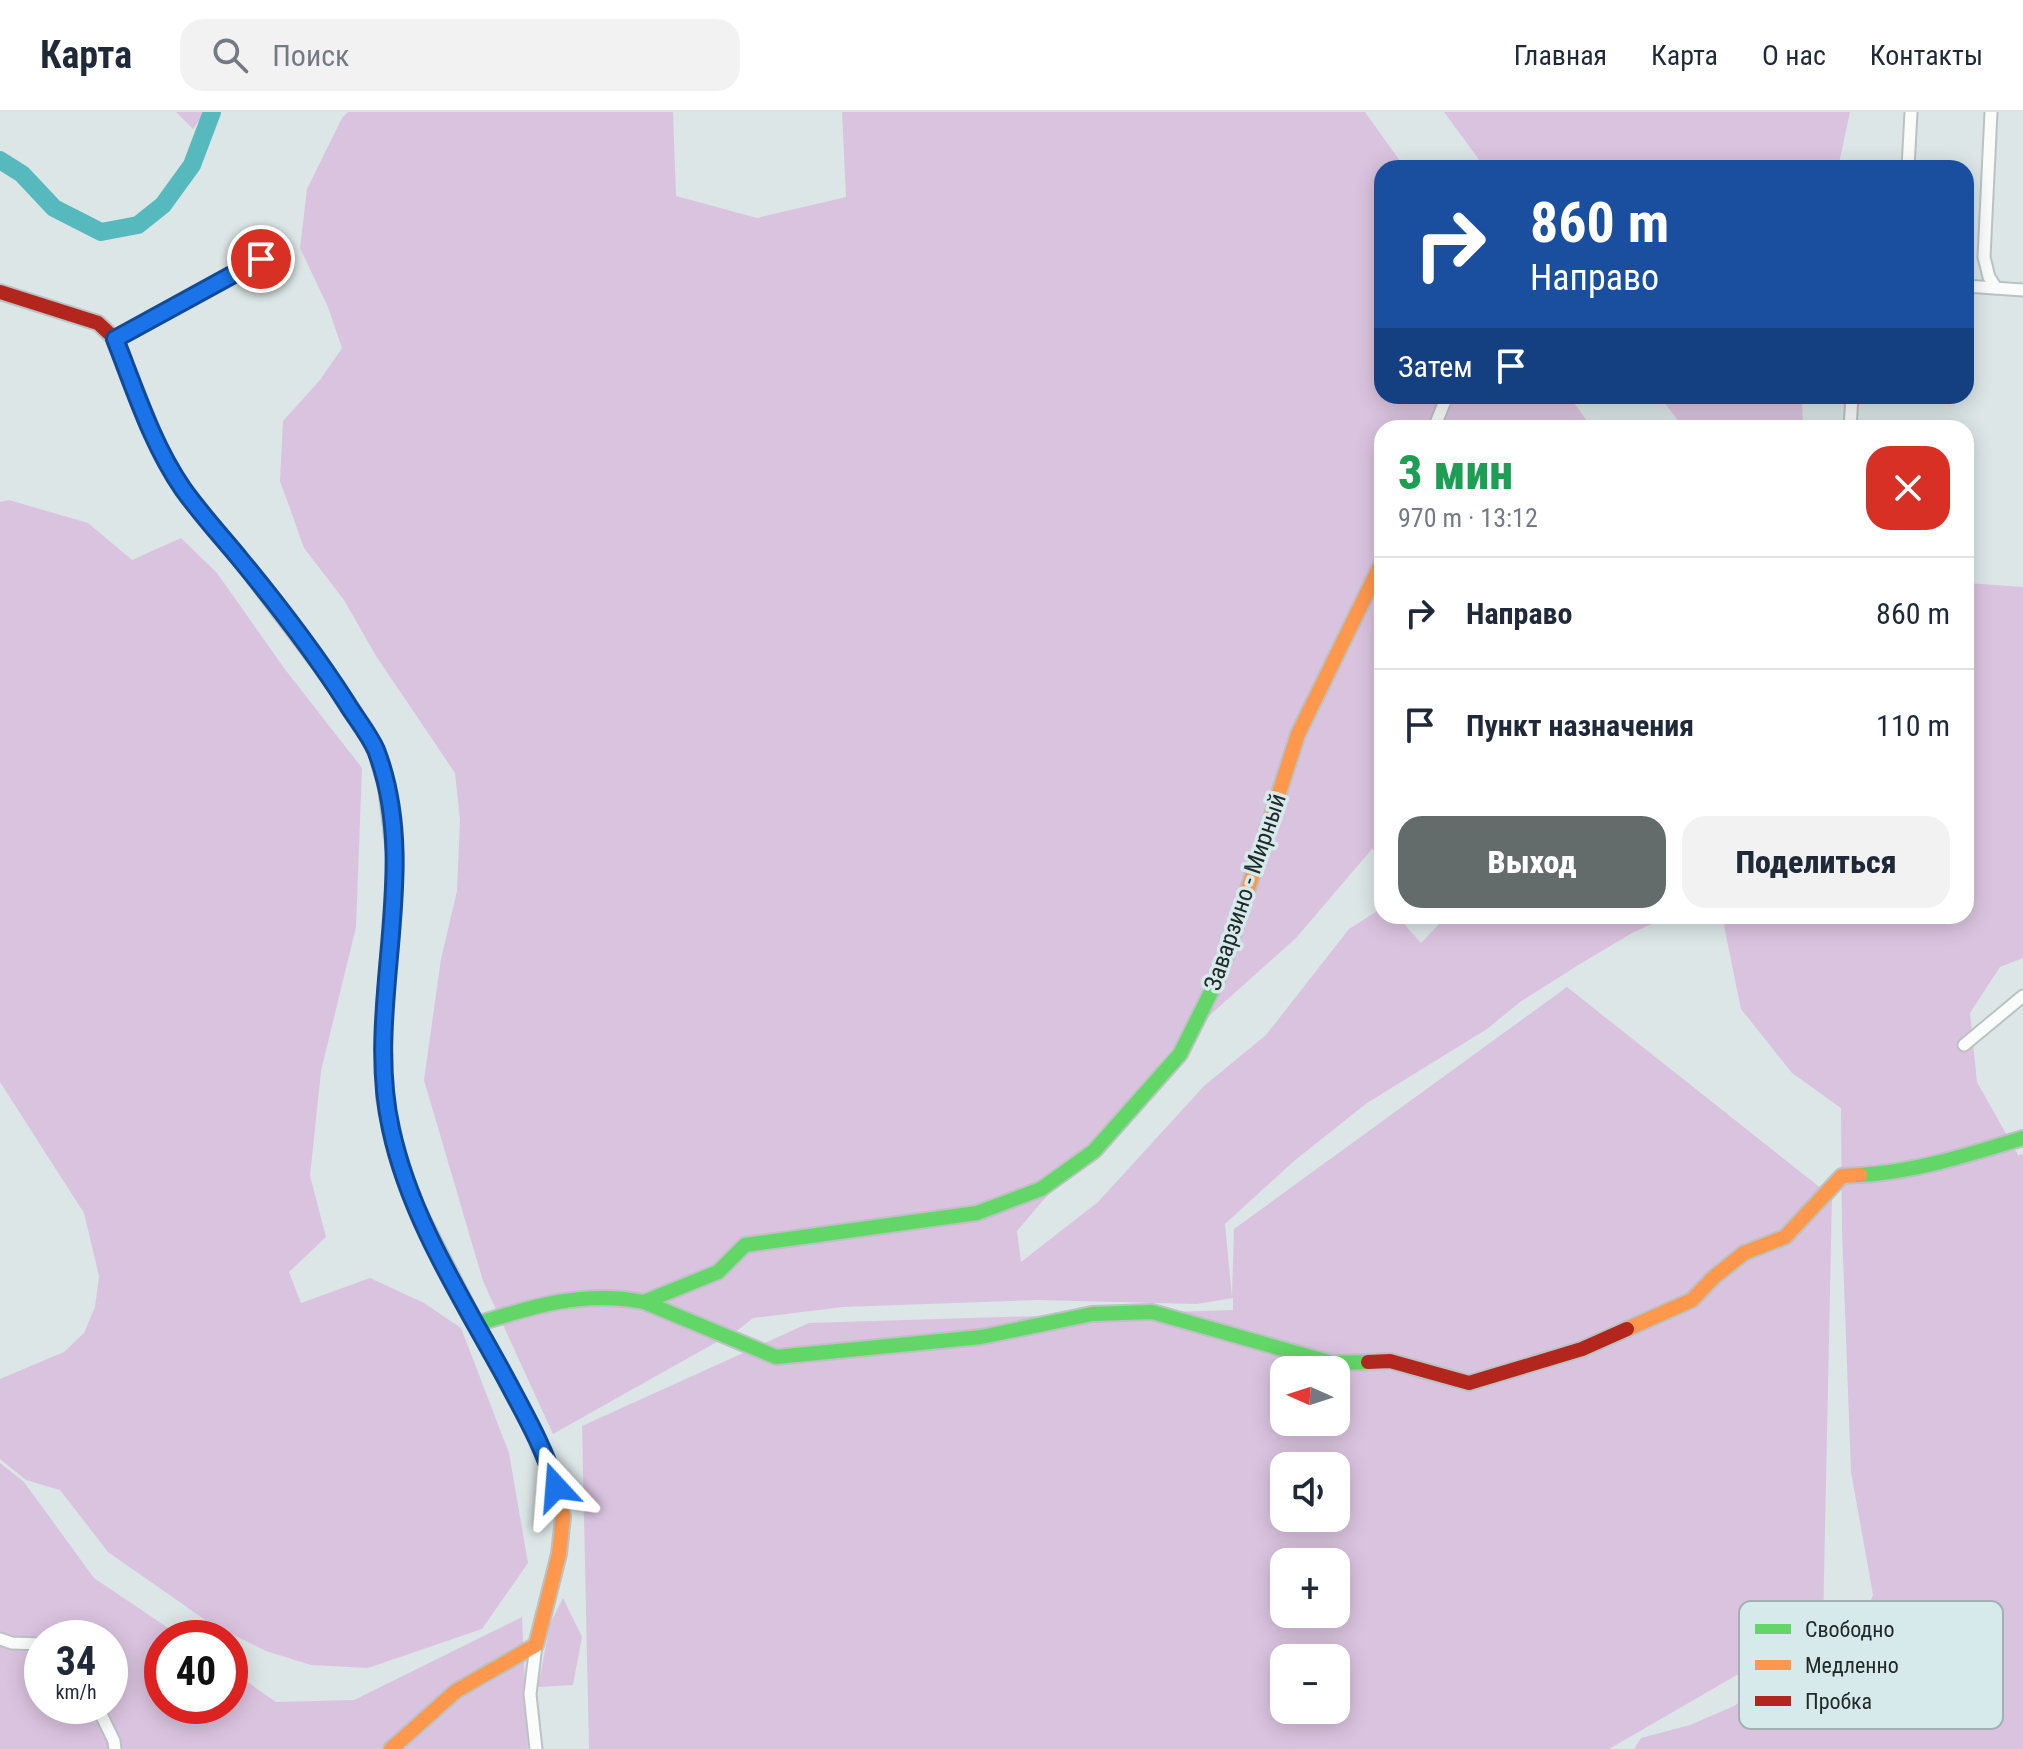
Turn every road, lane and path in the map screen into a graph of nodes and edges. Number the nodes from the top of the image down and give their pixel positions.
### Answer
1 (1911, 112) edge
2 (1991, 112) edge
3 (1908, 160) edge
4 (261, 259) dead end
5 (1974, 287) edge
6 (1996, 288) junction
7 (2023, 290) edge
8 (0, 292) edge
9 (115, 339) junction
10 (1374, 578) edge
11 (2023, 996) edge
12 (1964, 1045) dead end
13 (2023, 1138) edge
14 (644, 1302) junction
15 (477, 1324) junction
16 (0, 1639) edge
17 (24, 1643) edge
18 (536, 1645) junction
19 (105, 1724) edge
20 (115, 1749) edge
21 (391, 1749) edge
22 (536, 1749) edge

1 - 3 street
2 - 6 street
4 - 9 street
5 - 6 street
6 - 7 street
8 - 9 street
9 - 15 street
10 - 14 street, Заварзино - Мирный
11 - 12 street
13 - 14 street
14 - 15 street
15 - 18 street
16 - 17 street
18 - 21 street
18 - 22 street
19 - 20 street

